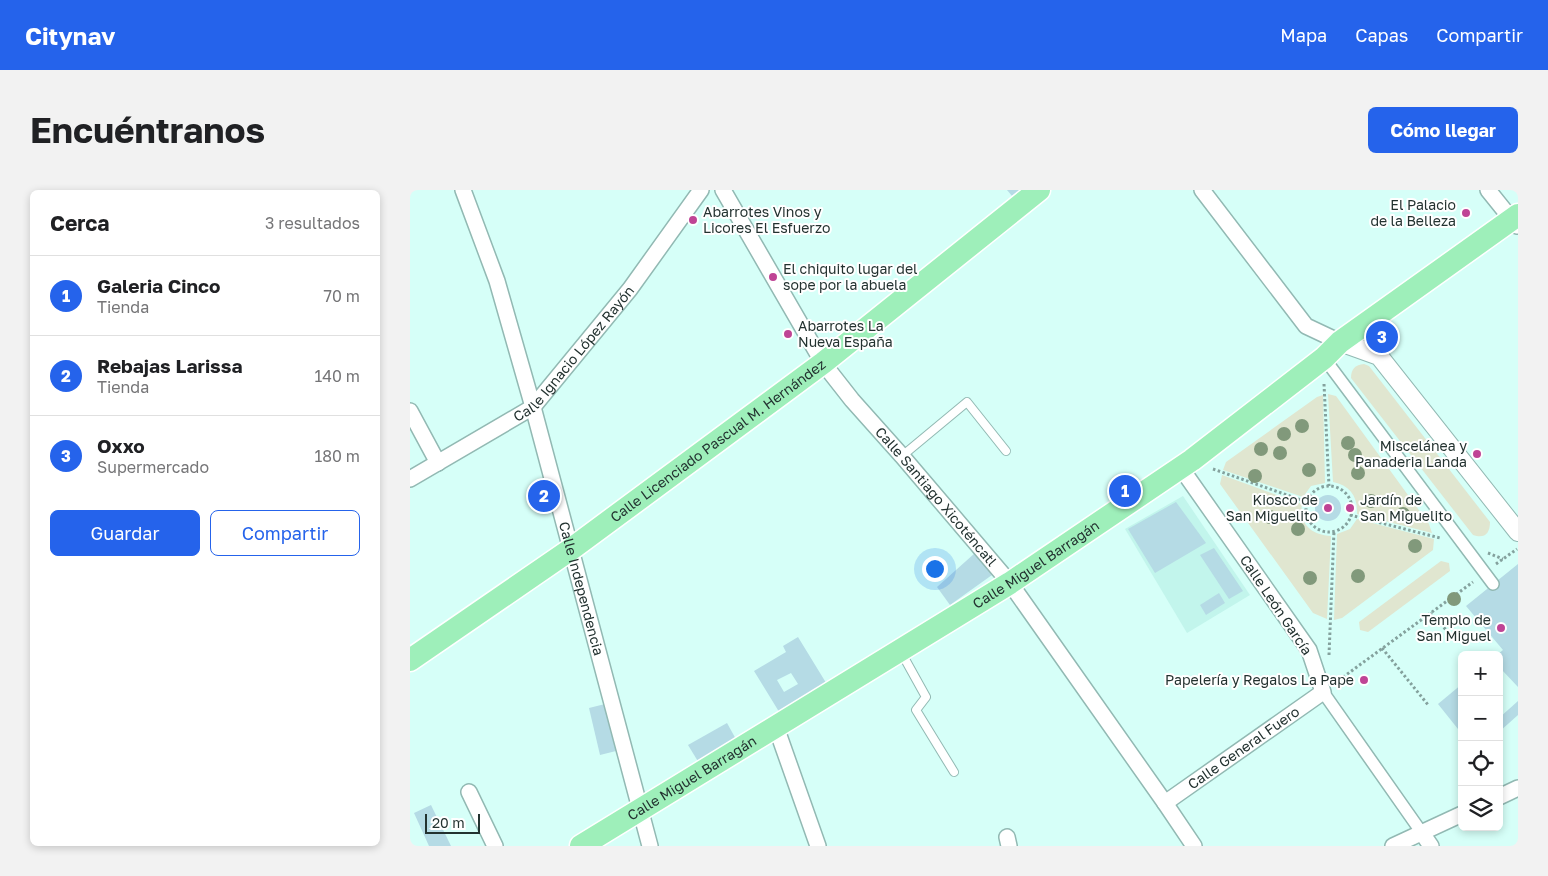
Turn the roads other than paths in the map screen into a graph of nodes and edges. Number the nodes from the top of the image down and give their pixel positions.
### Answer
1 (463, 190) edge
2 (701, 190) edge
3 (724, 190) edge
4 (1039, 190) edge
5 (1202, 190) edge
6 (1488, 190) edge
7 (1516, 220) edge
8 (1340, 342) junction
9 (1324, 358) junction
10 (823, 364) junction
11 (534, 407) junction
12 (410, 411) edge
13 (1006, 451) dead end
14 (902, 456) junction
15 (438, 462) junction
16 (1186, 464) junction
17 (410, 479) edge
18 (1518, 532) edge
19 (570, 550) junction
20 (1010, 583) junction
21 (1493, 584) dead end
22 (900, 650) junction
23 (410, 660) edge
24 (1323, 692) junction
25 (776, 727) junction
26 (954, 772) dead end
27 (1518, 788) edge
28 (469, 792) dead end
29 (1503, 795) edge
30 (1165, 803) junction
31 (640, 810) junction
32 (1458, 816) edge
33 (1422, 833) junction
34 (495, 846) edge
35 (581, 846) edge
36 (650, 846) edge
37 (818, 846) edge
38 (1194, 846) edge
39 (1393, 846) edge
40 (1431, 846) edge

1 - 11 street, Calle Independencia
2 - 11 street, Calle Ignacio López Rayón
3 - 10 street, Calle Santiago Xicoténcatl
4 - 10 main road, Calle Licenciado Pascual M. Hernández
5 - 8 street
6 - 7 street
7 - 8 main road, Calle Miguel Barragán
8 - 9 main road, Calle Miguel Barragán
8 - 18 street
9 - 16 main road, Calle Miguel Barragán
9 - 21 street
10 - 14 street, Calle Santiago Xicoténcatl
10 - 19 main road, Calle Licenciado Pascual M. Hernández
11 - 15 street, Calle Ignacio López Rayón
11 - 19 street, Calle Independencia
12 - 15 street
13 - 14 lane
14 - 20 street, Calle Santiago Xicoténcatl
15 - 17 street, Calle Ignacio López Rayón
16 - 20 main road, Calle Miguel Barragán
16 - 24 street, Calle León García
19 - 23 main road, Calle Licenciado Pascual M. Hernández
19 - 31 street, Calle Independencia
20 - 22 main road, Calle Miguel Barragán
20 - 30 street, Calle Santiago Xicoténcatl
22 - 25 main road, Calle Miguel Barragán
22 - 26 lane
24 - 30 street, Calle General Fuero
24 - 33 street, Calle León García
25 - 31 main road, Calle Miguel Barragán
25 - 37 street
27 - 29 street
28 - 34 street
30 - 38 street, Calle Santiago Xicoténcatl
31 - 35 main road, Calle Miguel Barragán
31 - 36 street, Calle Independencia
32 - 33 street
33 - 39 street
33 - 40 street, Calle León García

